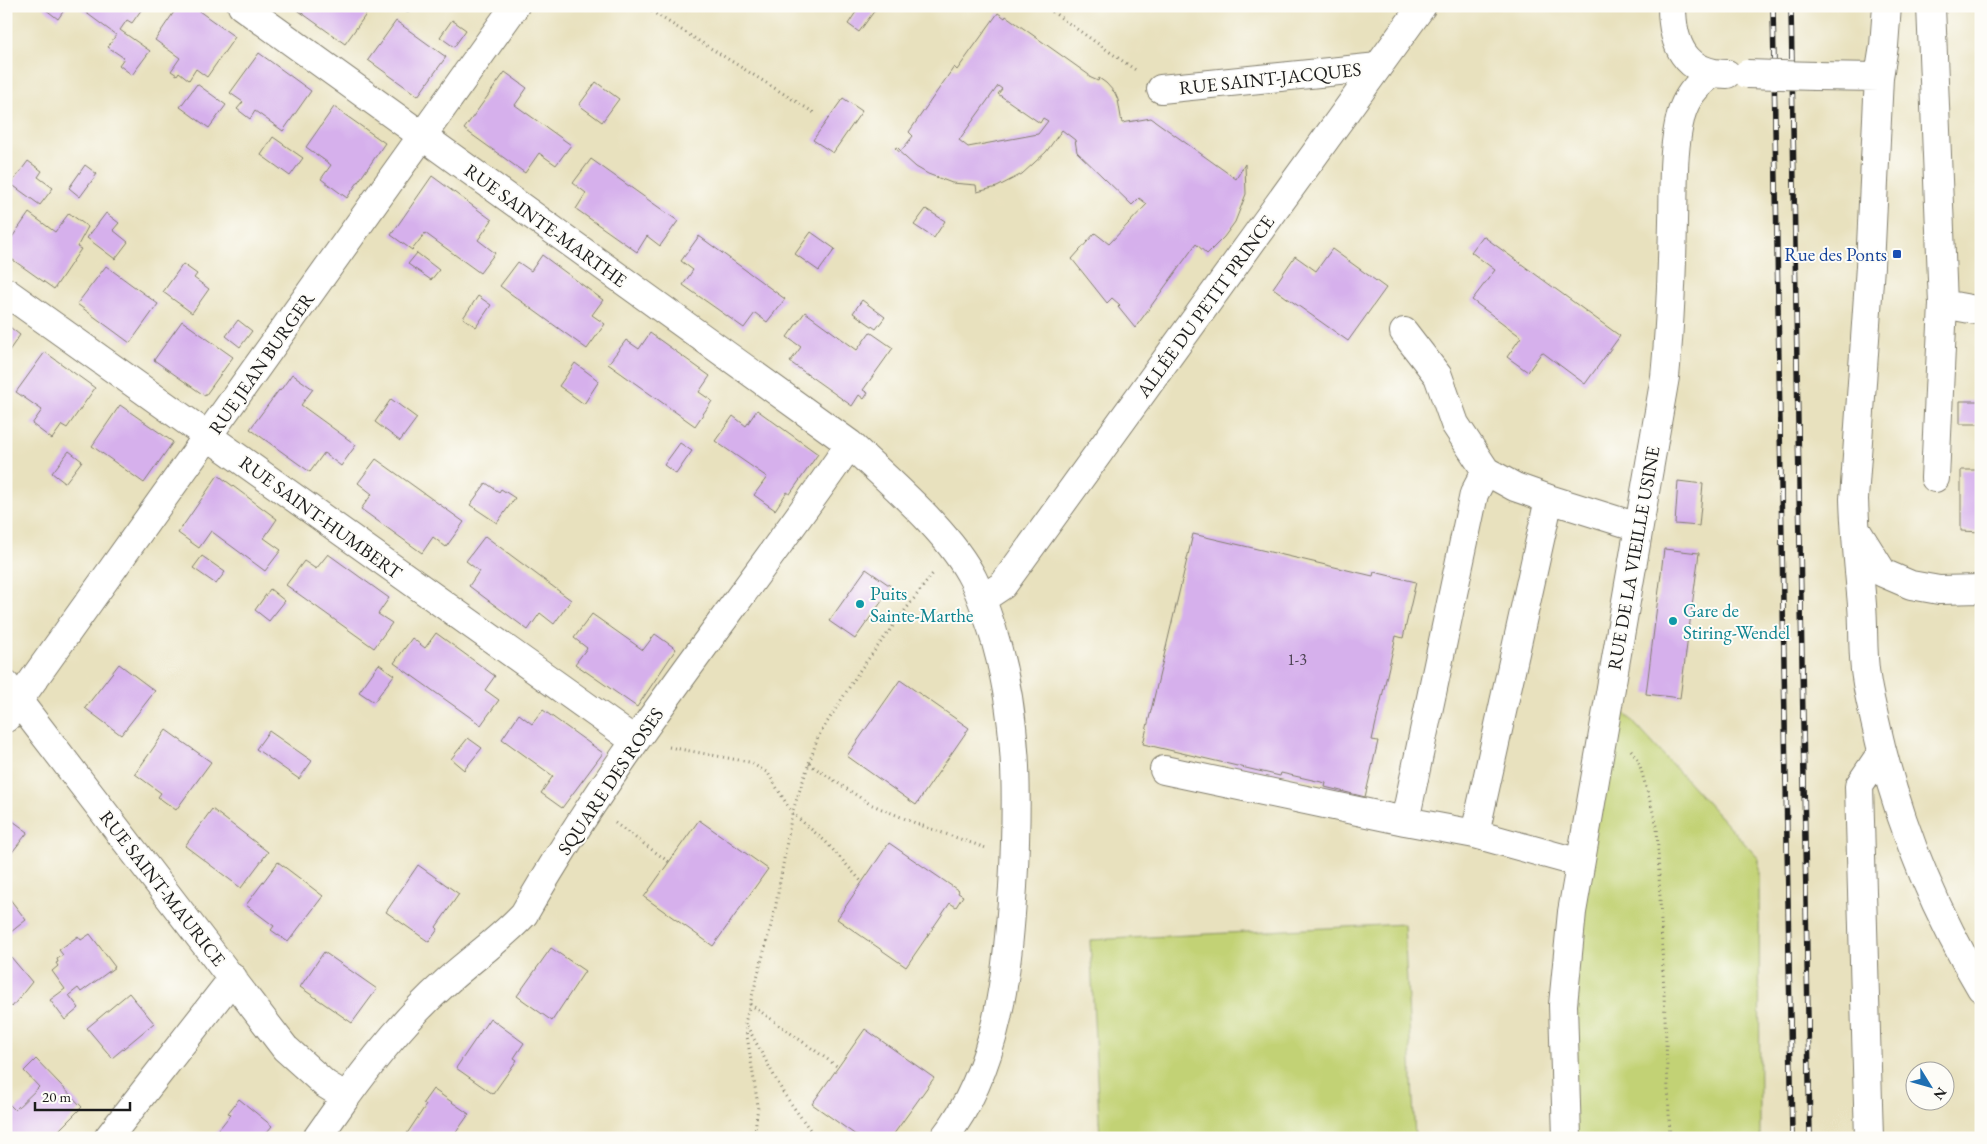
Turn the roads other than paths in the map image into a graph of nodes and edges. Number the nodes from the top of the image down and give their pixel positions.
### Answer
1 (242, 6) edge
2 (515, 6) edge
3 (1422, 6) edge
4 (1672, 6) edge
5 (1887, 6) edge
6 (1931, 6) edge
7 (1378, 67) junction
8 (1712, 74) junction
9 (1878, 77) junction
10 (1162, 89) road end
11 (422, 135) junction
12 (6, 292) edge
13 (1943, 304) junction
14 (1981, 311) edge
15 (1404, 332) dead end
16 (209, 436) junction
17 (850, 444) junction
18 (1486, 471) junction
19 (1935, 478) dead end
20 (1549, 499) junction
21 (1638, 527) junction
22 (1854, 527) junction
23 (1981, 589) edge
24 (982, 598) junction
25 (10, 702) edge
26 (635, 741) junction
27 (1882, 752) junction
28 (1164, 770) dead end
29 (1404, 821) junction
30 (1474, 834) junction
31 (1580, 863) junction
32 (233, 978) junction
33 (1981, 988) edge
34 (346, 1097) junction
35 (108, 1138) edge
36 (317, 1138) edge
37 (944, 1138) edge
38 (1567, 1138) edge
39 (1869, 1138) edge

1 - 11 street, RUE SAINTE-MARTHE
2 - 11 street, RUE JEAN BURGER
3 - 7 street, ALLÉE DU PETIT PRINCE
4 - 8 street
5 - 9 street
6 - 13 street
7 - 10 street, RUE SAINT-JACQUES
7 - 24 street, ALLÉE DU PETIT PRINCE
8 - 9 street, bridge
8 - 21 street, RUE DE LA VIEILLE USINE
9 - 22 street
11 - 16 street, RUE JEAN BURGER
11 - 17 street, RUE SAINTE-MARTHE
12 - 16 street, RUE SAINT-HUMBERT
13 - 14 street
13 - 19 street
15 - 18 street
16 - 25 street, RUE JEAN BURGER
16 - 26 street, RUE SAINT-HUMBERT
17 - 24 street, RUE SAINTE-MARTHE
17 - 26 street, SQUARE DES ROSES
18 - 20 street
18 - 29 street
20 - 21 street
20 - 30 street
21 - 31 street, RUE DE LA VIEILLE USINE
22 - 23 street
22 - 27 street
24 - 37 street, RUE SAINTE-MARTHE
25 - 32 street, RUE SAINT-MAURICE
26 - 34 street, SQUARE DES ROSES
27 - 33 street
27 - 39 street
28 - 29 street
29 - 30 street
30 - 31 street
31 - 38 street, RUE DE LA VIEILLE USINE
32 - 34 street
32 - 35 street, RUE SAINT-MAURICE
34 - 36 street, SQUARE DES ROSES

